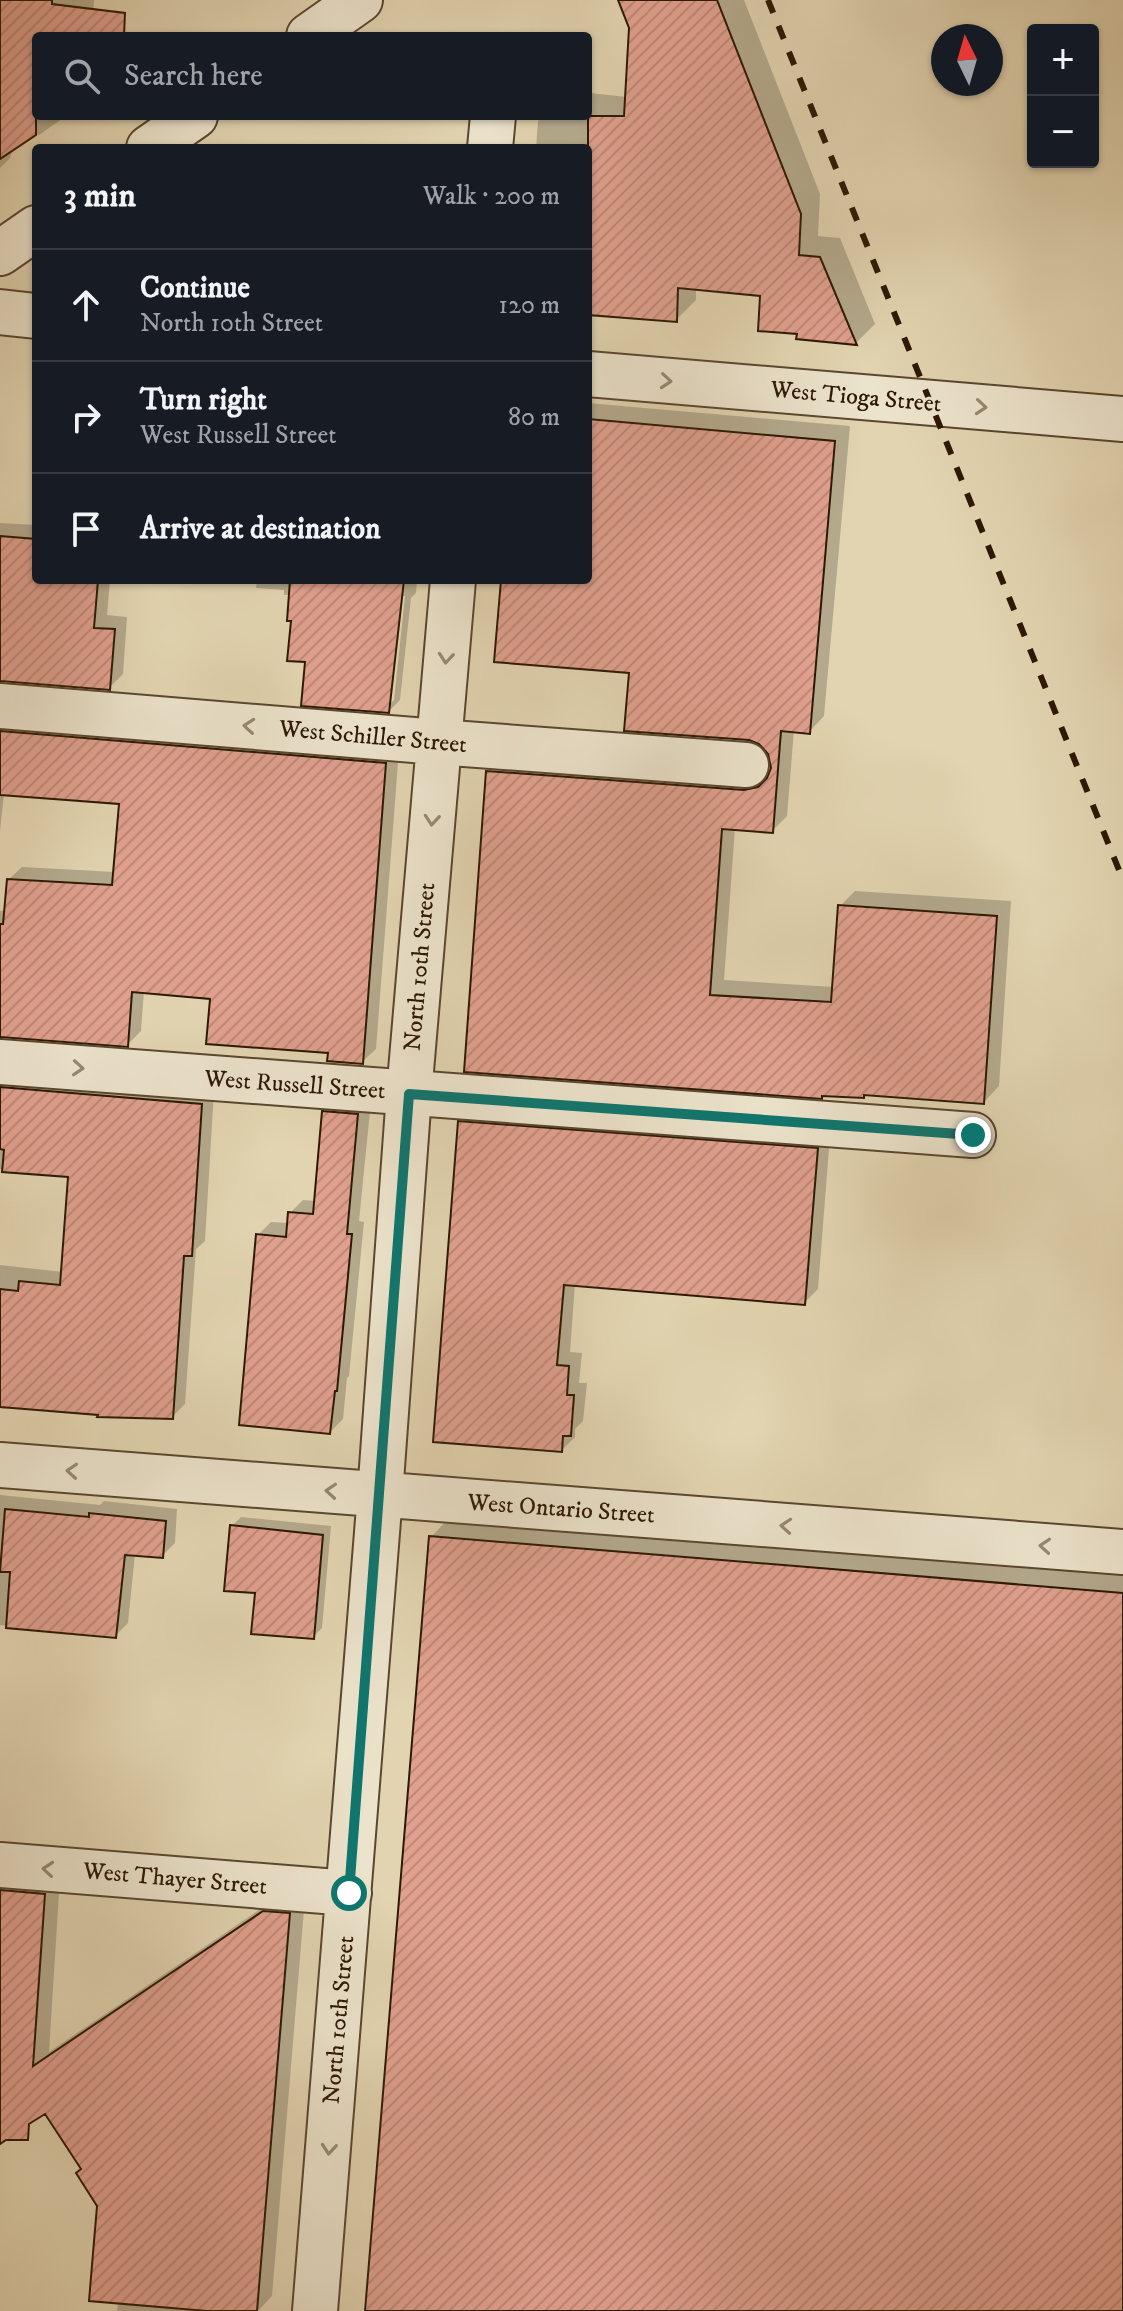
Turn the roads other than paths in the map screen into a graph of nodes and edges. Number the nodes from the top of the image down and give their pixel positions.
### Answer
1 (360, 0) edge
2 (315, 32) edge
3 (189, 120) edge
4 (493, 120) edge
5 (155, 144) edge
6 (490, 144) edge
7 (32, 231) edge
8 (0, 253) edge
9 (0, 312) edge
10 (32, 316) edge
11 (592, 374) edge
12 (1123, 419) edge
13 (453, 584) edge
14 (0, 706) edge
15 (438, 742) junction
16 (746, 765) dead end
17 (0, 1062) edge
18 (409, 1094) junction
19 (973, 1135) dead end
20 (0, 1465) edge
21 (380, 1495) junction
22 (1123, 1552) edge
23 (0, 1865) edge
24 (349, 1893) junction
25 (315, 2311) edge

1 - 2 street
3 - 5 street
4 - 6 street
7 - 8 street
9 - 10 street
11 -> 12 street, West Tioga Street
13 -> 15 street, North 10th Street
15 -> 14 street, West Schiller Street
15 - 16 street, West Schiller Street
15 -> 18 street, North 10th Street
17 -> 18 street, West Russell Street
18 - 19 street, West Russell Street
18 - 21 street, North 10th Street
21 -> 20 street, West Ontario Street
22 -> 21 street, West Ontario Street
21 - 24 street, North 10th Street
24 -> 23 street, West Thayer Street
24 -> 25 street, North 10th Street

